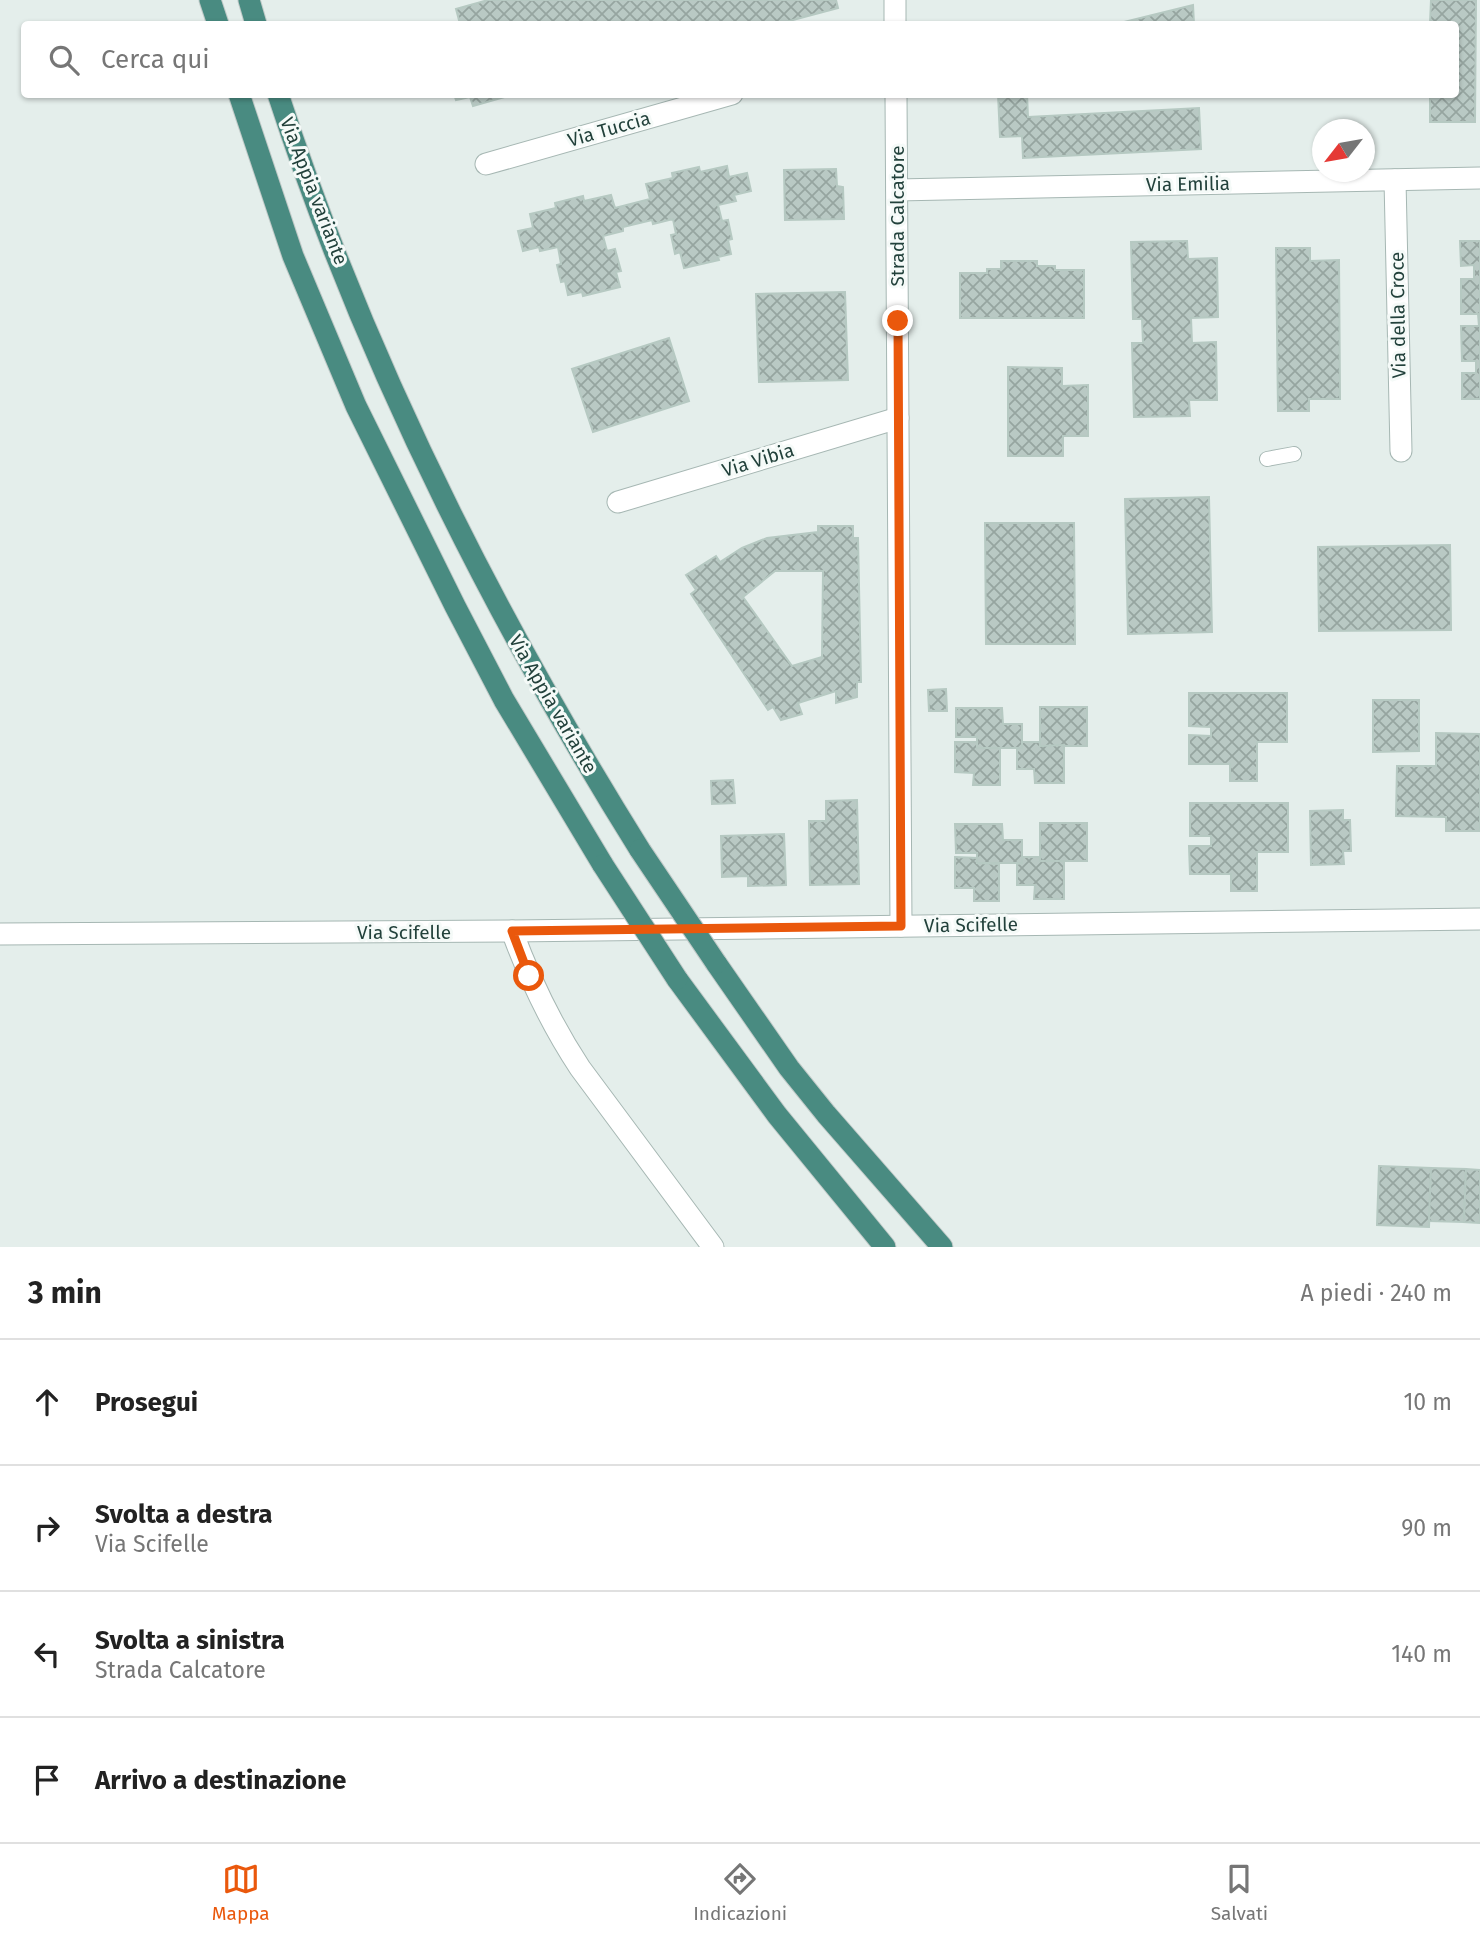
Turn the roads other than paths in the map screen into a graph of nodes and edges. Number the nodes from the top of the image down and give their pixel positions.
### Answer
1 (210, 0) edge
2 (249, 0) edge
3 (895, 0) edge
4 (217, 21) edge
5 (255, 21) edge
6 (895, 21) edge
7 (240, 98) edge
8 (279, 98) edge
9 (718, 98) edge
10 (896, 98) edge
11 (486, 163) dead end
12 (1480, 178) edge
13 (1395, 180) junction
14 (897, 190) junction
15 (898, 418) junction
16 (1401, 451) dead end
17 (1294, 454) dead end
18 (1267, 459) dead end
19 (618, 502) dead end
20 (1480, 919) edge
21 (901, 926) junction
22 (512, 931) junction
23 (0, 934) edge
24 (713, 1247) edge
25 (885, 1247) edge
26 (942, 1247) edge

1 - 4 highway
2 - 5 highway
3 - 6 street
7 - 25 highway, Via Appia variante, bridge
8 - 26 highway, Via Appia variante, bridge
9 - 11 street, Via Tuccia
10 - 14 street, Strada Calcatore
12 - 13 street, Via Emilia
13 - 14 street, Via Emilia
13 - 16 street, Via della Croce
14 - 15 street, Strada Calcatore
15 - 19 street, Via Vibia
15 - 21 street, Strada Calcatore
17 - 18 lane
20 - 21 street, Via Scifelle
21 - 22 street, Via Scifelle
22 - 23 street, Via Scifelle
22 - 24 street

